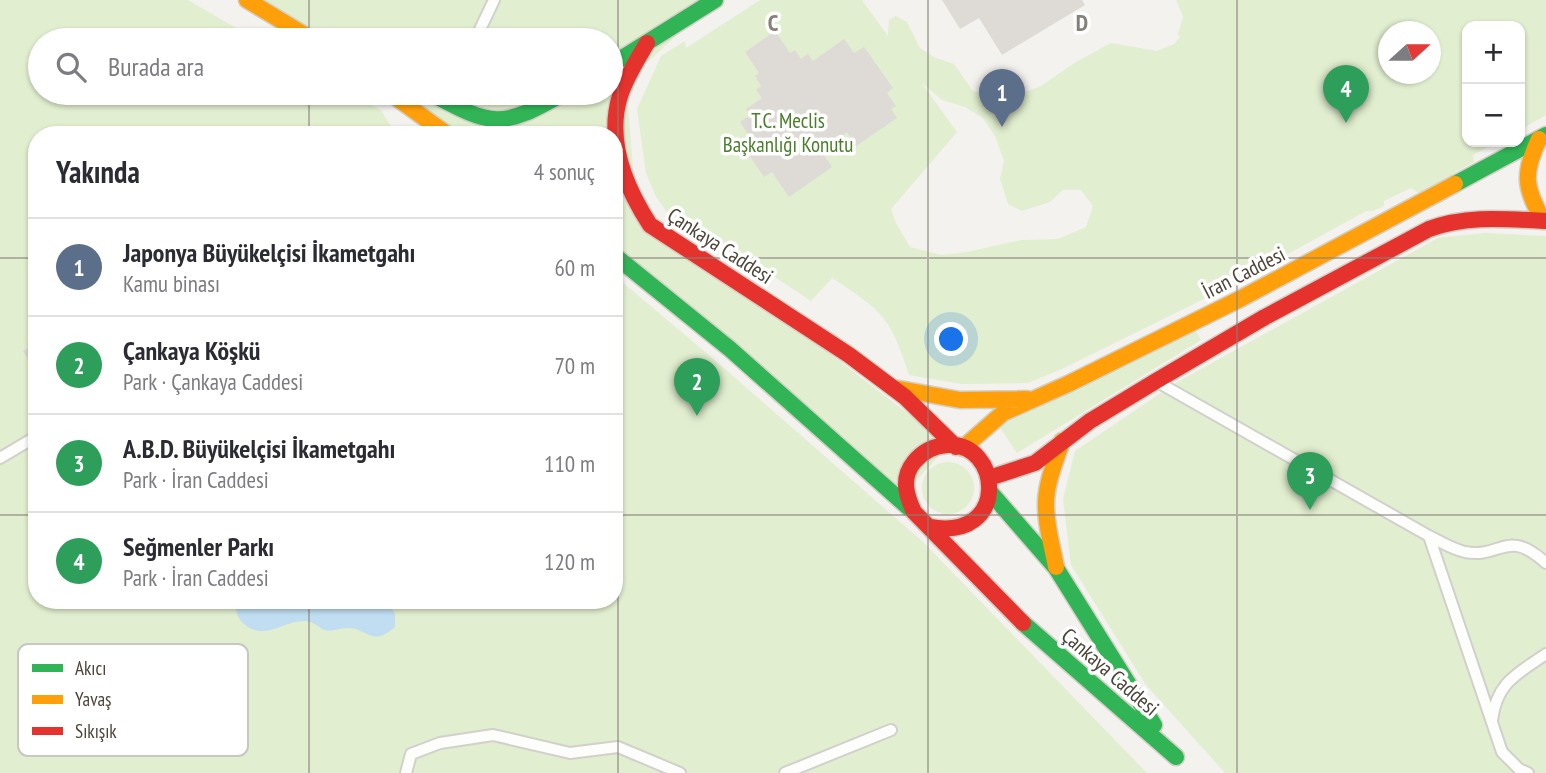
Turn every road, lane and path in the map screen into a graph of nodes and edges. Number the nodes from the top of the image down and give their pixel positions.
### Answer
1 (247, 0) edge
2 (494, 0) edge
3 (715, 0) edge
4 (293, 28) edge
5 (481, 28) edge
6 (647, 43) junction
7 (623, 58) edge
8 (623, 90) edge
9 (407, 105) edge
10 (461, 105) edge
11 (543, 105) edge
12 (618, 105) edge
13 (436, 126) edge
14 (616, 126) edge
15 (1542, 137) edge
16 (623, 170) edge
17 (1544, 222) edge
18 (623, 262) edge
19 (1156, 381) junction
20 (892, 387) junction
21 (1031, 399) junction
22 (28, 441) edge
23 (1062, 442) junction
24 (960, 447) junction
25 (0, 458) edge
26 (990, 485) junction
27 (909, 508) junction
28 (930, 527) junction
29 (1429, 536) junction
30 (1546, 563) edge
31 (1056, 568) junction
32 (1546, 654) edge
33 (1491, 722) junction
34 (891, 730) dead end
35 (406, 773) edge
36 (680, 773) edge
37 (785, 773) edge
38 (1528, 773) edge

1 - 4 main road
2 - 5 lane
3 - 6 main road
6 - 7 main road
6 - 8 main road, Çankaya Caddesi
9 - 13 main road
10 - 11 main road
12 - 14 main road, Çankaya Caddesi
15 - 17 main road
15 - 21 main road, İran Caddesi
16 - 20 main road, Çankaya Caddesi
17 - 19 main road
18 - 27 main road, Çankaya Caddesi
19 - 23 main road
19 - 29 lane
20 - 21 main road
20 - 24 main road, Çankaya Caddesi
21 - 24 main road, İran Caddesi
22 - 25 lane
23 - 26 main road
23 - 31 main road
24 - 26 main road, Çankaya Caddesi
24 - 27 main road
26 - 28 main road
26 - 31 main road, Çankaya Caddesi
27 - 28 main road, Çankaya Caddesi
28 - 31 main road, Çankaya Caddesi
29 - 30 lane
29 - 33 lane
32 - 33 lane
33 - 38 lane
34 - 37 lane
35 - 36 lane

